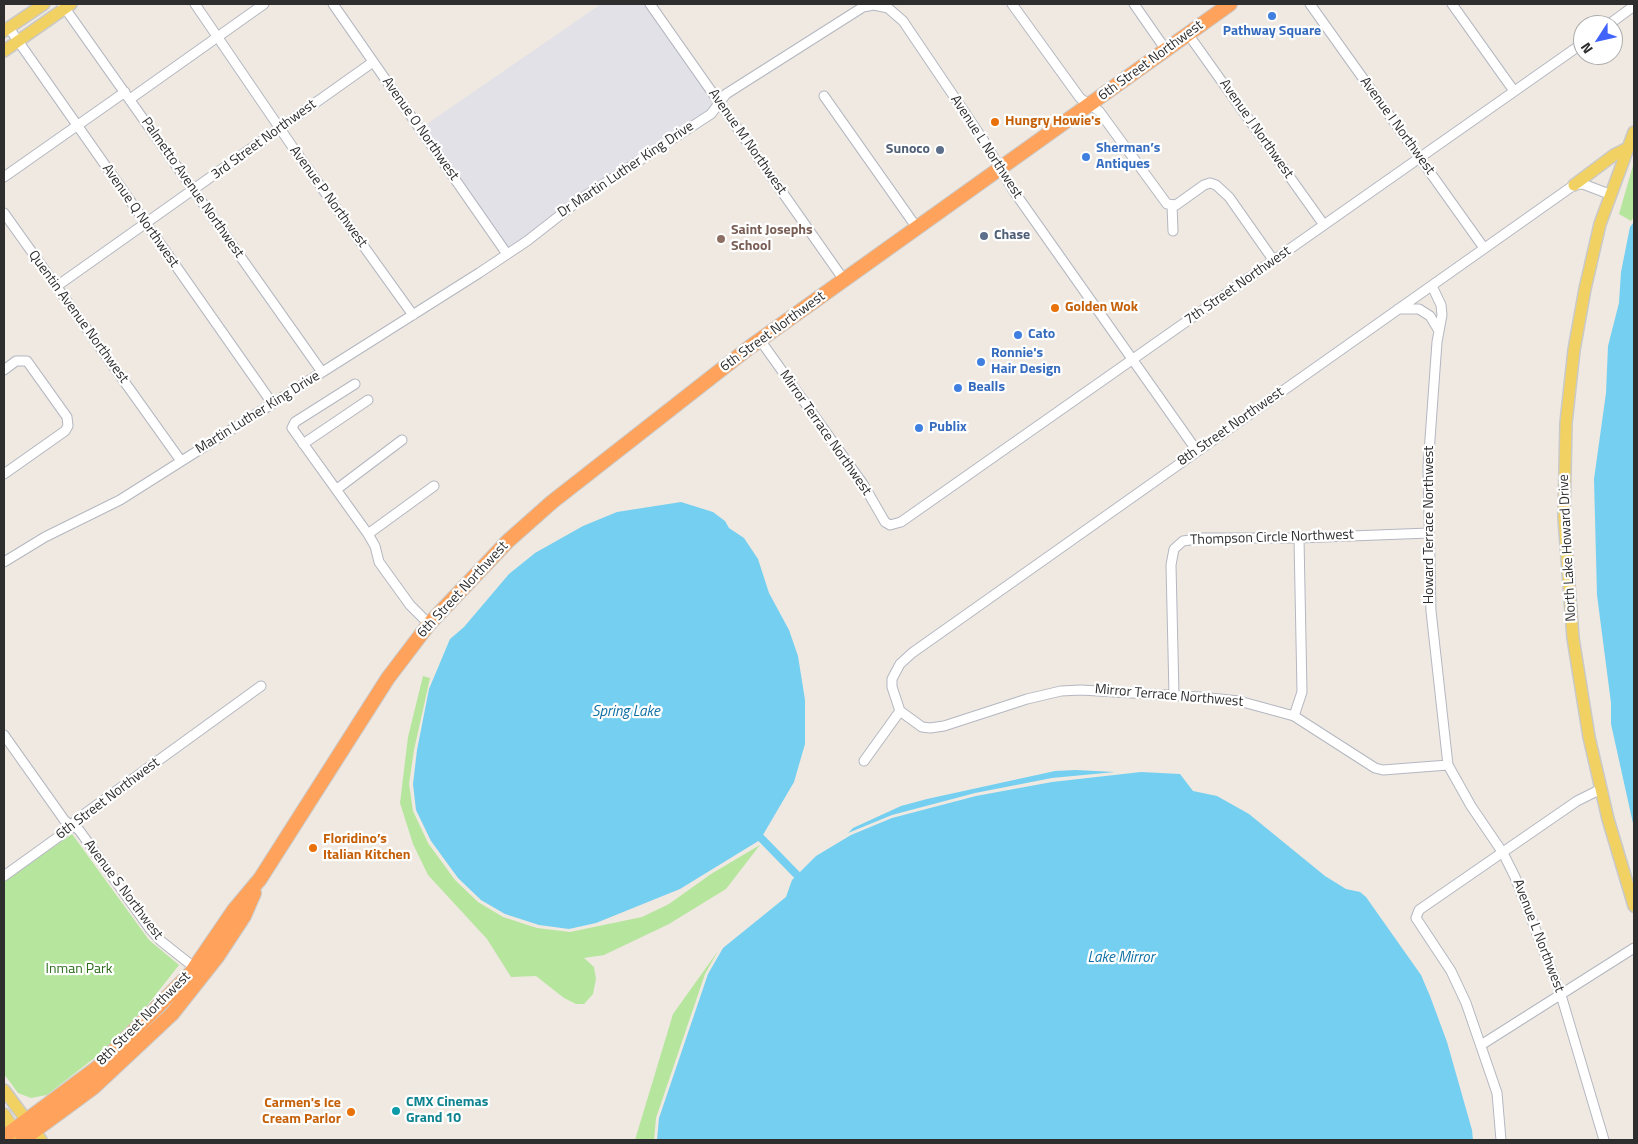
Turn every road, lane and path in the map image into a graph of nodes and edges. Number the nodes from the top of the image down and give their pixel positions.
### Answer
1 (44, 4) edge
2 (195, 4) edge
3 (264, 4) edge
4 (333, 4) edge
5 (650, 4) edge
6 (1012, 4) edge
7 (1134, 4) edge
8 (1230, 4) edge
9 (1310, 4) edge
10 (1452, 4) edge
11 (66, 5) edge
12 (1634, 6) edge
13 (1622, 15) edge
14 (6, 30) edge
15 (1188, 34) junction
16 (218, 36) junction
17 (18, 41) junction
18 (5, 48) edge
19 (1166, 50) junction
20 (1573, 50) edge
21 (373, 62) junction
22 (1514, 91) junction
23 (127, 95) junction
24 (824, 96) dead end
25 (720, 104) junction
26 (1089, 105) junction
27 (77, 126) junction
28 (280, 129) junction
29 (1634, 132) edge
30 (1628, 148) junction
31 (1419, 158) junction
32 (1000, 168) junction
33 (4, 177) edge
34 (1574, 185) junction
35 (193, 190) junction
36 (1609, 194) junction
37 (1172, 205) junction
38 (4, 213) edge
39 (146, 224) junction
40 (1324, 225) junction
41 (917, 228) junction
42 (1173, 231) dead end
43 (1484, 248) junction
44 (507, 254) junction
45 (1274, 261) junction
46 (844, 280) junction
47 (57, 286) junction
48 (1432, 286) junction
49 (1398, 309) junction
50 (413, 315) junction
51 (1439, 331) junction
52 (760, 340) junction
53 (1133, 362) junction
54 (4, 370) edge
55 (322, 372) junction
56 (355, 384) dead end
57 (368, 400) dead end
58 (272, 403) junction
59 (402, 440) dead end
60 (303, 444) junction
61 (1197, 451) junction
62 (181, 462) junction
63 (4, 474) edge
64 (434, 486) dead end
65 (337, 489) junction
66 (890, 525) joint
67 (1428, 533) junction
68 (368, 534) junction
69 (1299, 538) junction
70 (4, 562) edge
71 (429, 624) junction
72 (261, 686) dead end
73 (1174, 695) junction
74 (900, 711) junction
75 (364, 713) joint
76 (1294, 716) junction
77 (4, 735) edge
78 (864, 761) dead end
79 (1448, 765) junction
80 (1601, 789) junction
81 (72, 825) junction
82 (1503, 853) junction
83 (4, 876) edge
84 (260, 879) junction
85 (1634, 906) edge
86 (1634, 948) edge
87 (193, 970) junction
88 (1561, 995) junction
89 (159, 1028) junction
90 (1481, 1045) junction
91 (4, 1090) edge
92 (4, 1114) edge
93 (34, 1130) edge
94 (15, 1137) edge
95 (1501, 1140) edge
96 (1604, 1140) edge

1 - 14 main road
2 - 16 street, Avenue P Northwest
3 - 16 street
4 - 21 street, Avenue O Northwest
5 - 25 street, Avenue M Northwest
6 - 26 street
7 - 19 street
8 - 15 highway, 6th Street Northwest
9 - 31 street, Avenue I Northwest
10 - 22 street
11 - 17 main road
11 - 23 street, Palmetto Avenue Northwest
12 - 13 street
14 - 17 street, Avenue Q Northwest
15 - 19 highway, 6th Street Northwest
15 - 40 street, Avenue J Northwest
16 - 23 street
16 - 28 street, Avenue P Northwest
17 - 18 main road
17 - 27 street, Avenue Q Northwest
19 - 26 highway, 6th Street Northwest
20 - 22 street, 7th Street Northwest
21 - 28 street, 3rd Street Northwest
21 - 44 street, Avenue O Northwest
22 - 31 street, 7th Street Northwest
23 - 27 street
23 - 35 street, Palmetto Avenue Northwest
24 - 41 street
25 - 32 street, Avenue L Northwest
25 - 44 street, Dr Martin Luther King Drive
25 - 46 street, Avenue M Northwest
26 - 32 highway, 6th Street Northwest
26 - 37 street
27 - 33 street
27 - 39 street, Avenue Q Northwest
28 - 35 street, 3rd Street Northwest
28 - 50 street, Avenue P Northwest
29 - 30 main road, North Lake Howard Drive
30 - 34 main road
30 - 36 main road, North Lake Howard Drive
31 - 40 street, 7th Street Northwest
31 - 43 street, Avenue I Northwest
32 - 41 highway, 6th Street Northwest
32 - 53 street, Avenue L Northwest
34 - 36 street
34 - 43 street, 8th Street Northwest
35 - 39 street, 3rd Street Northwest
35 - 55 street, Palmetto Avenue Northwest
36 - 80 main road, North Lake Howard Drive
37 - 42 street
37 - 45 street
38 - 47 street, Quentin Avenue Northwest
39 - 47 street, 3rd Street Northwest
39 - 58 street, Avenue Q Northwest
40 - 45 street, 7th Street Northwest
41 - 46 highway, 6th Street Northwest
43 - 48 street, 8th Street Northwest
44 - 50 street, Martin Luther King Drive
45 - 53 street, 7th Street Northwest
46 - 52 highway, 6th Street Northwest
47 - 62 street, Quentin Avenue Northwest
48 - 49 street, 8th Street Northwest
48 - 51 street, Howard Terrace Northwest
49 - 51 street
49 - 61 street, 8th Street Northwest
50 - 55 street, Martin Luther King Drive
51 - 67 street, Howard Terrace Northwest
52 - 66 street, Mirror Terrace Northwest
52 - 71 highway, 6th Street Northwest
53 - 61 street, Avenue L Northwest
53 - 66 street, 7th Street Northwest
54 - 63 street
55 - 58 street, Martin Luther King Drive
56 - 60 street
57 - 60 street
58 - 62 street, Martin Luther King Drive
59 - 65 street
60 - 65 street
61 - 74 street, 8th Street Northwest
62 - 70 street, Martin Luther King Drive
64 - 68 street
65 - 68 street
67 - 69 street, Thompson Circle Northwest
67 - 79 street, Howard Terrace Northwest
68 - 71 street
69 - 73 street, Thompson Circle Northwest
69 - 76 street
71 - 75 highway, 6th Street Northwest
72 - 81 street, 6th Street Northwest
73 - 74 street, Mirror Terrace Northwest
73 - 76 street, Mirror Terrace Northwest
74 - 78 street
75 - 84 highway, 8th Street Northwest
76 - 79 street, Mirror Terrace Northwest
77 - 81 street, Avenue S Northwest
79 - 82 street, Avenue L Northwest
80 - 82 street
80 - 85 main road, North Lake Howard Drive
81 - 83 street, 6th Street Northwest
81 - 87 street, Avenue S Northwest
82 - 88 street, Avenue L Northwest
82 - 90 street
84 - 87 highway, 8th Street Northwest
84 - 89 highway, 8th Street Northwest
86 - 88 street
87 - 89 highway
87 - 93 highway, 8th Street Northwest
88 - 90 street
88 - 96 street, Avenue L Northwest
89 - 93 highway, 8th Street Northwest
90 - 95 street
91 - 93 main road
92 - 94 main road
93 - 94 highway, 8th Street Northwest

